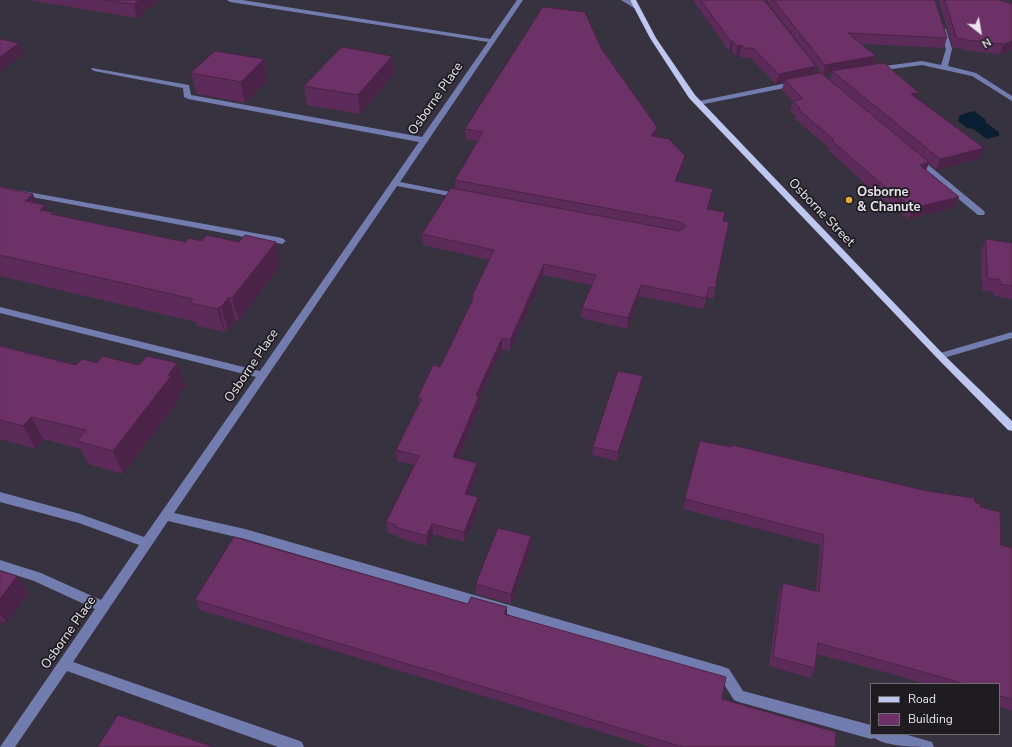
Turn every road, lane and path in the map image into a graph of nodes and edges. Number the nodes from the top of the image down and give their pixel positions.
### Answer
1 (230, 0) edge
2 (520, 0) edge
3 (624, 0) edge
4 (634, 3) edge
5 (940, 21) edge
6 (492, 41) junction
7 (944, 68) junction
8 (94, 69) dead end
9 (870, 70) edge
10 (802, 82) edge
11 (1012, 99) edge
12 (699, 103) junction
13 (423, 140) junction
14 (910, 154) edge
15 (394, 183) junction
16 (0, 188) edge
17 (468, 198) edge
18 (981, 213) dead end
19 (282, 241) dead end
20 (0, 310) edge
21 (1012, 335) edge
22 (940, 356) junction
23 (262, 375) junction
24 (1012, 427) edge
25 (0, 497) edge
26 (166, 516) junction
27 (147, 543) junction
28 (0, 565) edge
29 (103, 607) junction
30 (63, 664) junction
31 (870, 732) edge
32 (883, 735) edge
33 (7, 747) edge
34 (297, 747) edge
35 (927, 747) edge

1 - 6 street
2 - 6 street, Osborne Place
3 - 4 street
4 - 12 main road, Osborne Street
5 - 7 street
6 - 13 street, Osborne Place
7 - 9 street
7 - 11 street
8 - 13 street
10 - 12 street
12 - 22 main road, Osborne Street
13 - 15 street, Osborne Place
14 - 18 street
15 - 17 street
15 - 23 street, Osborne Place
16 - 19 street
20 - 23 street
21 - 22 street
22 - 24 main road, Osborne Street
23 - 26 street, Osborne Place
25 - 27 street
26 - 27 street, Osborne Place
26 - 31 street
27 - 29 street, Osborne Place
28 - 29 street
29 - 30 street, Osborne Place
30 - 33 street, Osborne Place
30 - 34 street
32 - 35 street

